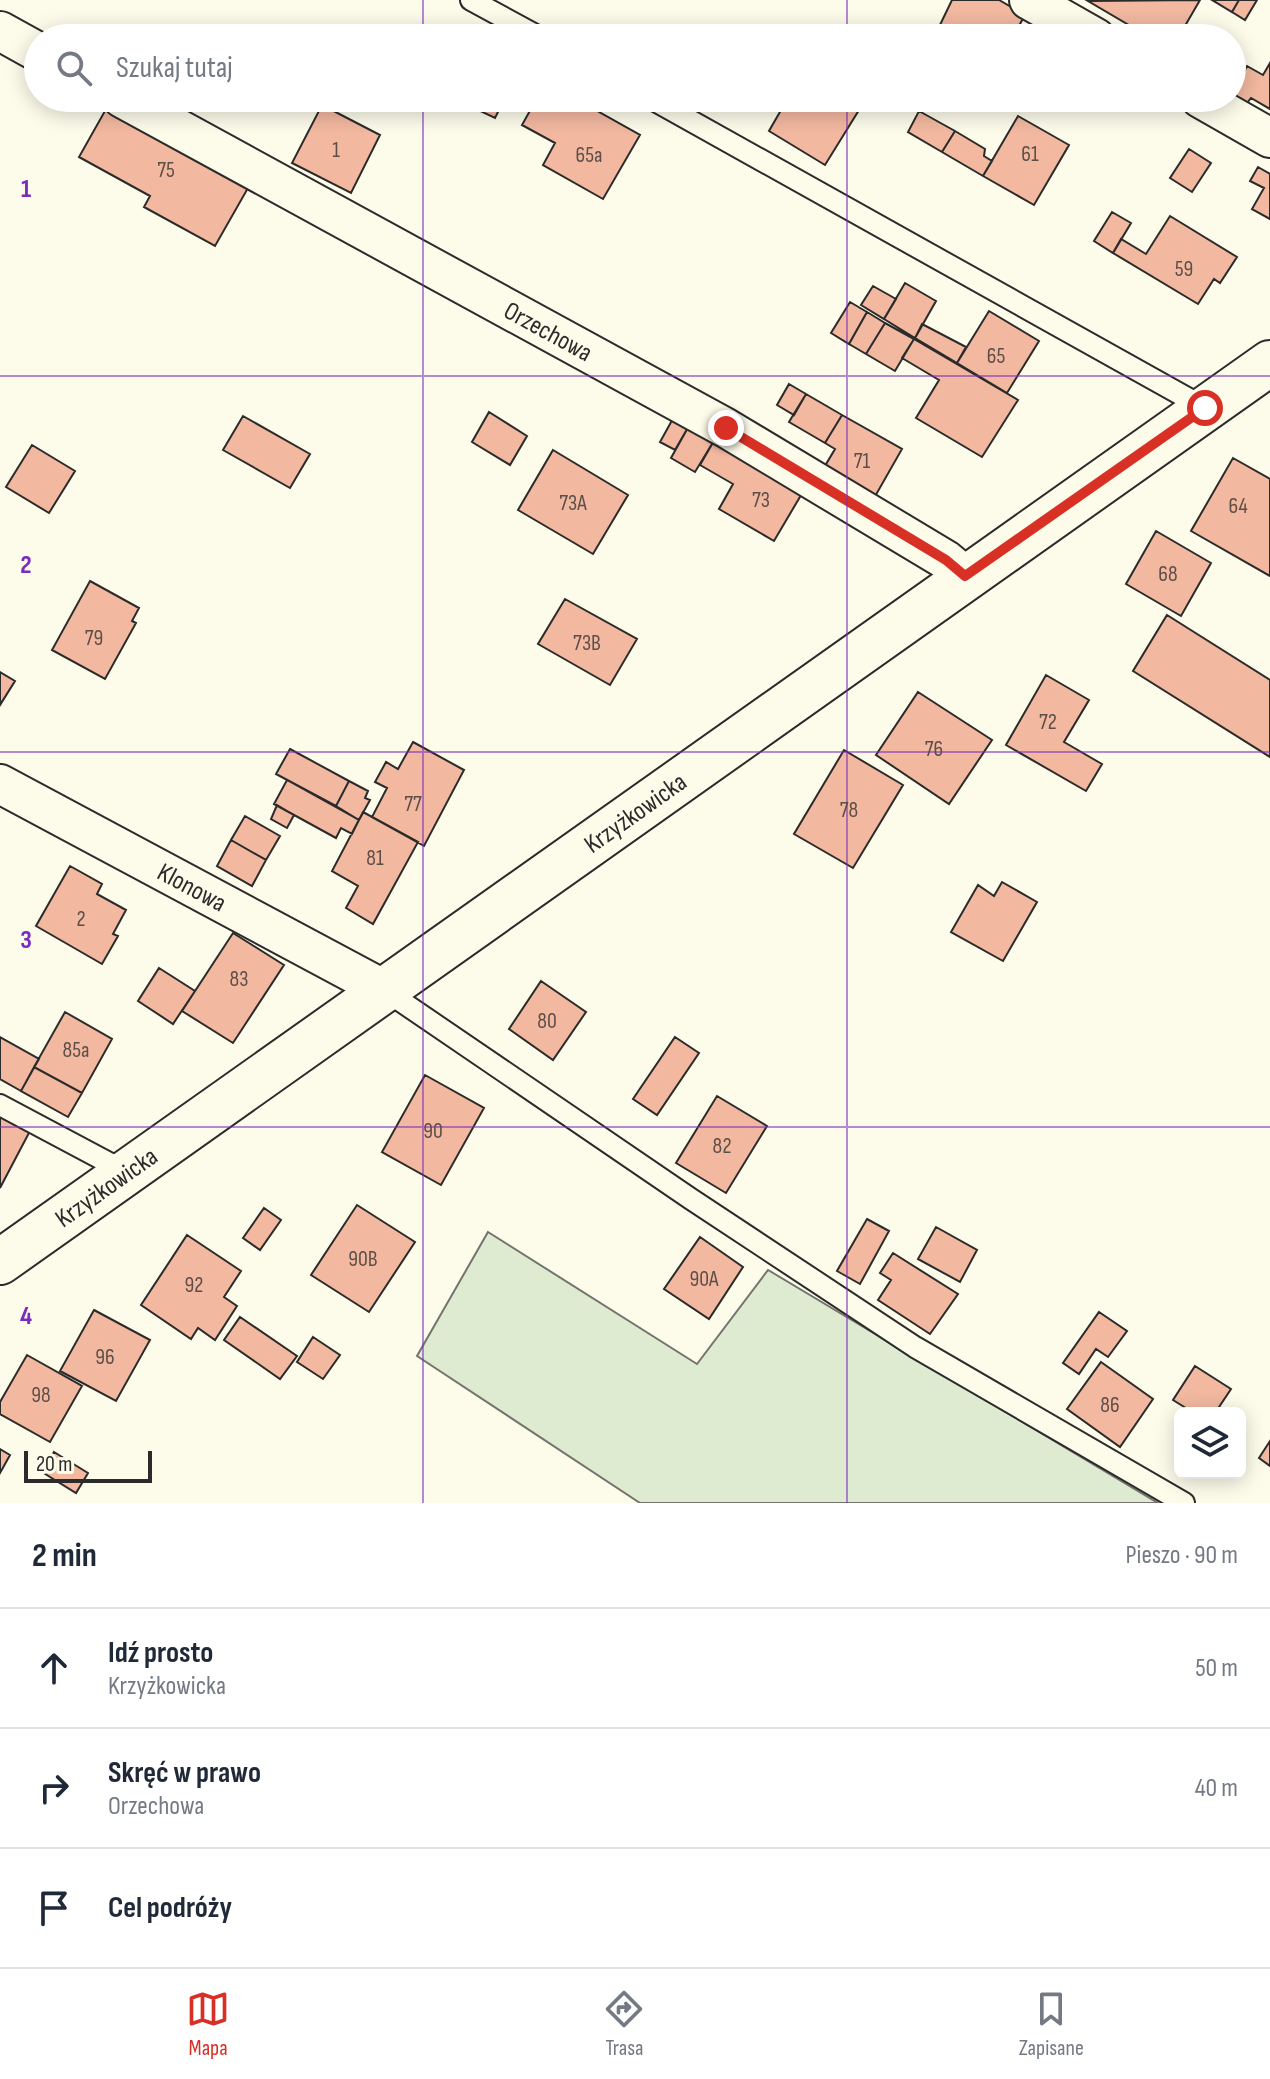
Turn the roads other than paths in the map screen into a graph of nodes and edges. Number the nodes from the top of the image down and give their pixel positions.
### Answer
1 (471, 0) edge
2 (1029, 0) edge
3 (515, 24) edge
4 (1071, 24) edge
5 (0, 31) edge
6 (24, 44) edge
7 (148, 112) edge
8 (675, 112) edge
9 (1224, 112) edge
10 (1270, 138) edge
11 (1270, 363) edge
12 (1205, 408) junction
13 (965, 576) junction
14 (0, 784) edge
15 (383, 989) junction
16 (0, 1105) edge
17 (126, 1172) junction
18 (0, 1262) edge
19 (1184, 1503) edge

1 - 3 lane
2 - 4 street
5 - 6 street
7 - 13 street, Orzechowa
8 - 12 lane
9 - 10 street
11 - 12 street, Krzyżkowicka
12 - 13 street, Krzyżkowicka
13 - 15 street, Krzyżkowicka
14 - 15 street, Klonowa
15 - 17 street, Krzyżkowicka
15 - 19 lane
16 - 17 lane
17 - 18 street, Krzyżkowicka

